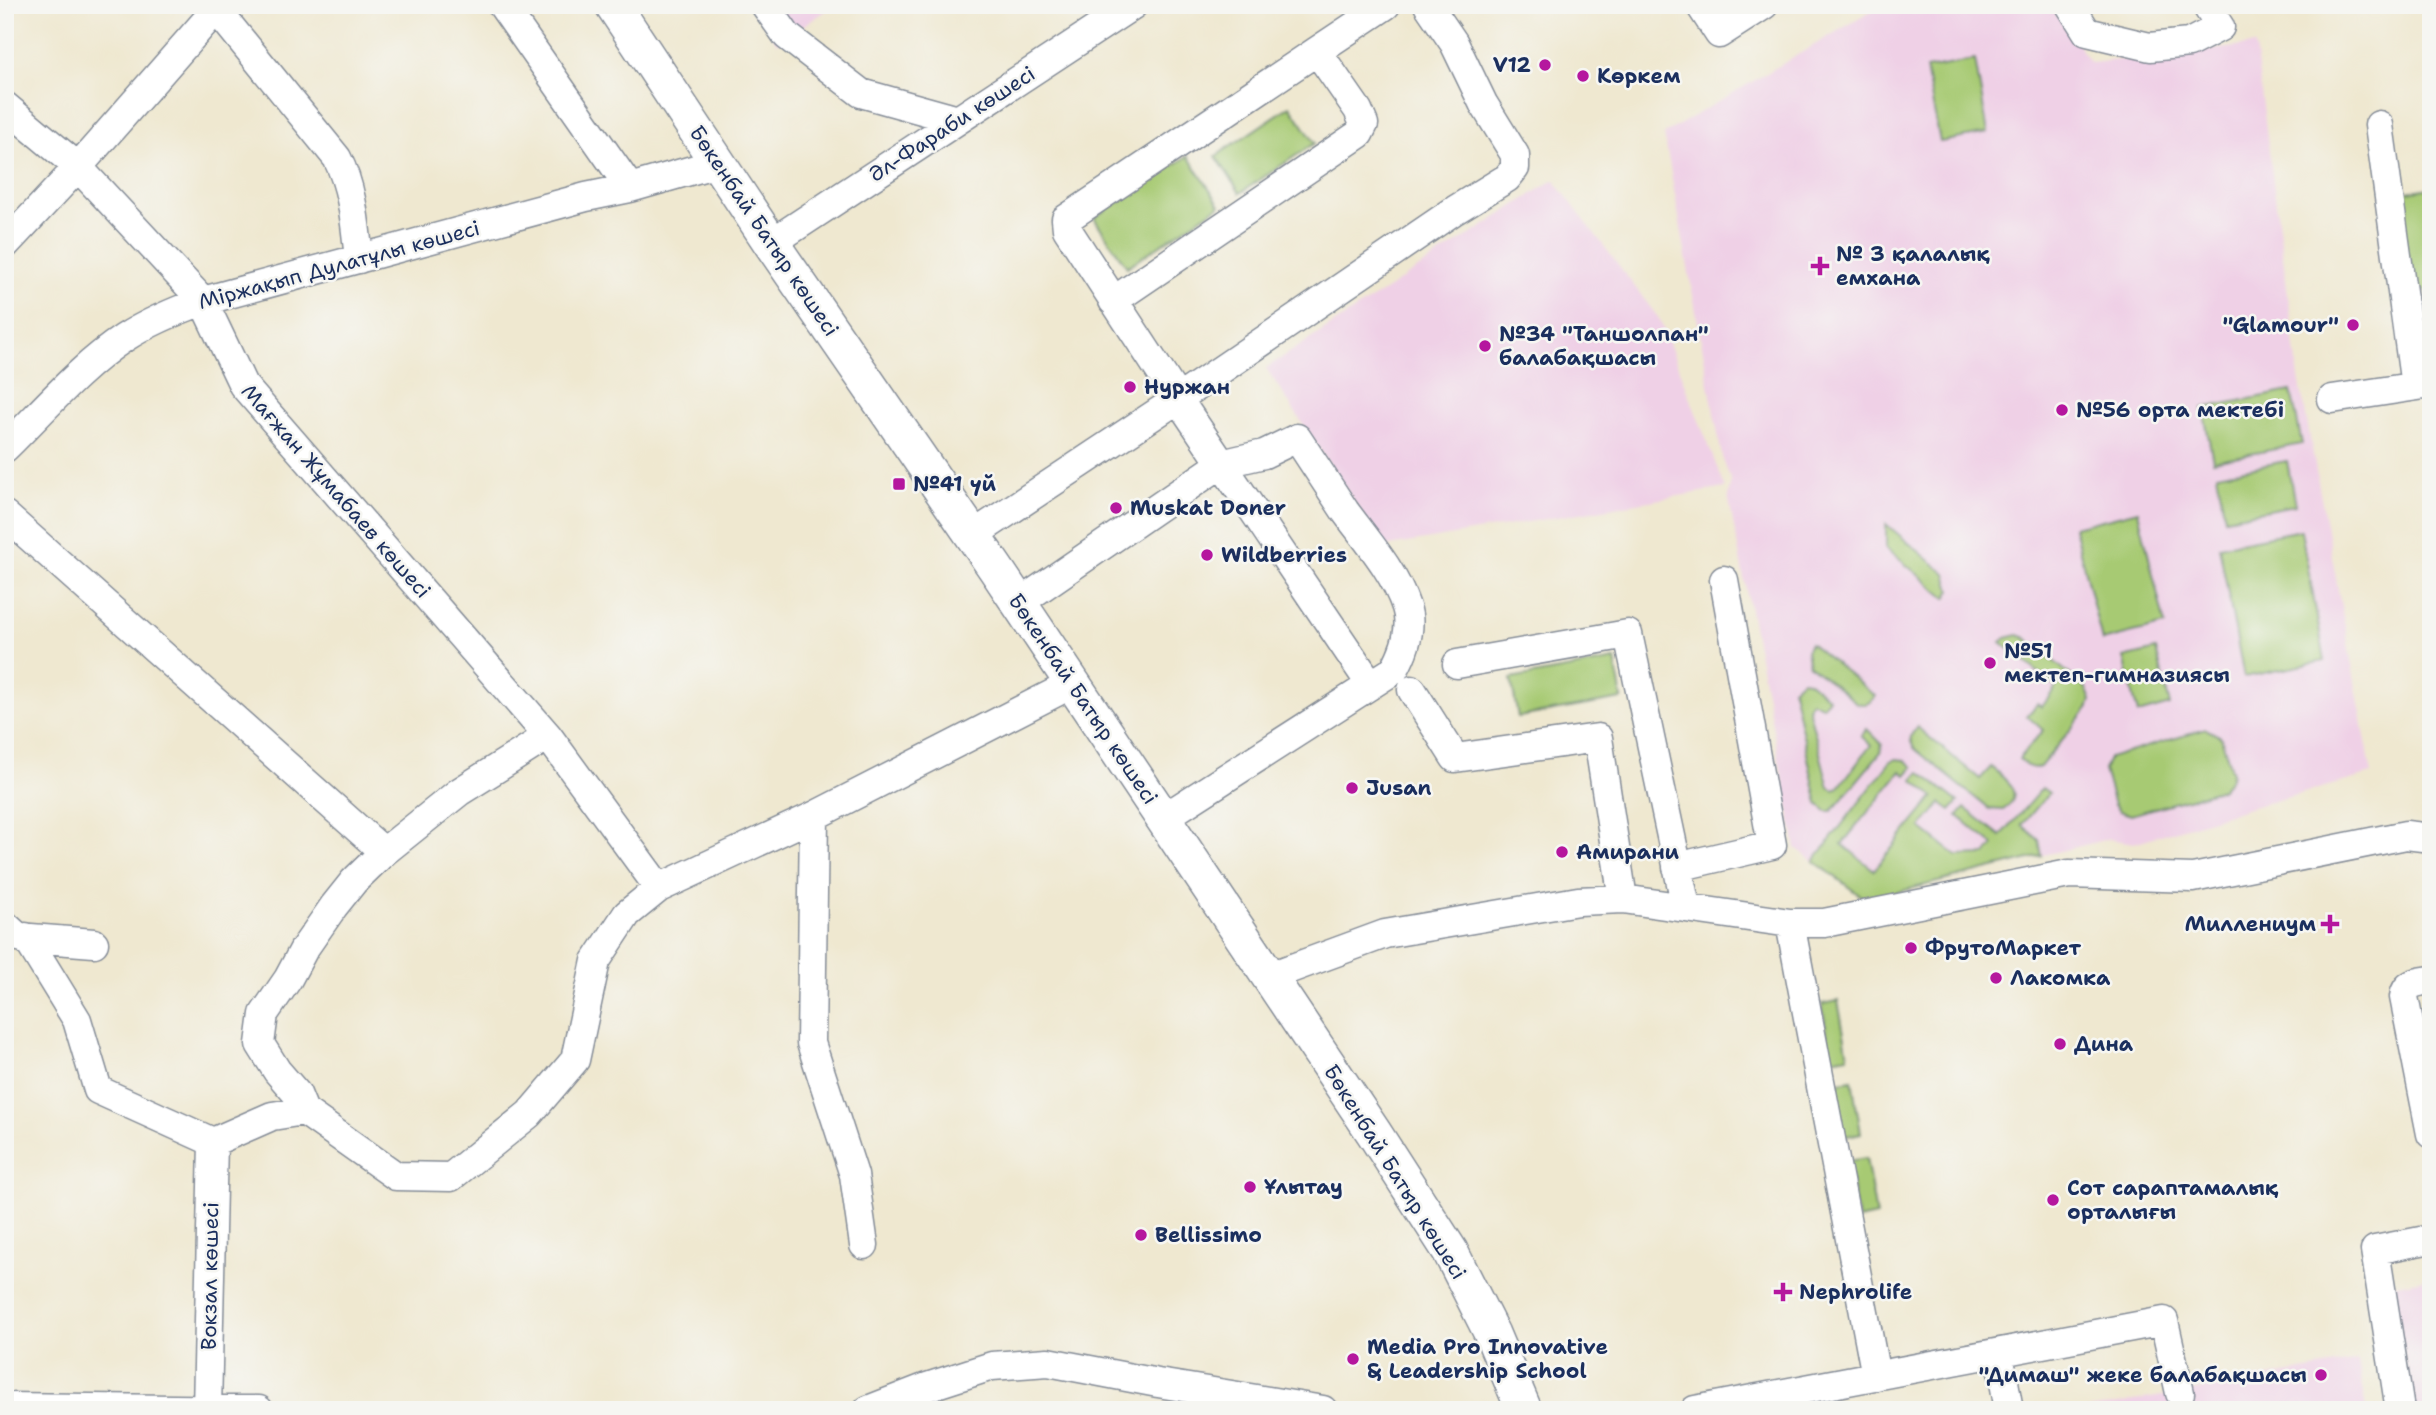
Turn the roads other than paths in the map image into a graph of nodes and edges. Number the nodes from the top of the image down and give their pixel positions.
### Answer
1 (502, 5) edge
2 (613, 5) edge
3 (765, 5) edge
4 (1133, 5) edge
5 (1386, 5) edge
6 (1428, 5) edge
7 (1700, 5) edge
8 (1764, 5) edge
9 (2070, 5) edge
10 (2206, 5) edge
11 (218, 7) edge
12 (1317, 51) junction
13 (5, 106) edge
14 (958, 120) junction
15 (2379, 125) dead end
16 (717, 163) junction
17 (78, 167) junction
18 (630, 188) junction
19 (771, 243) junction
20 (5, 245) edge
21 (359, 259) junction
22 (202, 300) junction
23 (1112, 301) junction
24 (2423, 385) edge
25 (2332, 399) dead end
26 (1178, 400) junction
27 (5, 448) edge
28 (1221, 464) junction
29 (5, 515) edge
30 (973, 535) junction
31 (1724, 580) dead end
32 (1019, 603) junction
33 (1457, 664) dead end
34 (1072, 684) junction
35 (1371, 685) junction
36 (1412, 690) dead end
37 (548, 736) junction
38 (814, 816) junction
39 (1162, 819) junction
40 (2431, 838) edge
41 (384, 852) junction
42 (1677, 867) junction
43 (659, 888) junction
44 (1623, 899) junction
45 (1686, 907) junction
46 (1790, 923) junction
47 (16, 931) edge
48 (94, 943) dead end
49 (1268, 977) junction
50 (2431, 980) edge
51 (304, 1111) junction
52 (2431, 1134) edge
53 (213, 1142) junction
54 (2431, 1239) edge
55 (864, 1245) dead end
56 (1999, 1354) junction
57 (1876, 1376) junction
58 (2180, 1393) dead end
59 (5, 1407) edge
60 (206, 1409) edge
61 (259, 1410) edge
62 (868, 1410) edge
63 (1322, 1410) edge
64 (1524, 1410) edge
65 (1695, 1410) edge
66 (2008, 1410) edge
67 (2400, 1410) edge

1 - 18 street
2 - 16 main road, Бөкенбай Батыр көшесі
3 - 14 street
4 - 14 street, Әл-Фараби көшесі
5 - 12 street
6 - 26 street
7 - 8 street
9 - 10 street
11 - 17 street
11 - 21 street
12 - 23 street
12 - 23 street
13 - 17 street, Мағжан Жұмабаев көшесі
14 - 19 street, Әл-Фараби көшесі
15 - 24 street
16 - 18 street, Міржақып Дулатұлы көшесі
16 - 19 main road, Бөкенбай Батыр көшесі
17 - 20 street
17 - 22 street, Мағжан Жұмабаев көшесі
18 - 21 street, Міржақып Дулатұлы көшесі
19 - 30 main road, Бөкенбай Батыр көшесі
21 - 22 street, Міржақып Дулатұлы көшесі
22 - 27 street, Міржақып Дулатұлы көшесі
22 - 37 street, Мағжан Жұмабаев көшесі
23 - 26 street
24 - 25 street
26 - 28 street
26 - 30 street
28 - 32 street
28 - 35 street
28 - 35 street
29 - 41 street
30 - 32 main road, Бөкенбай Батыр көшесі
31 - 42 street
32 - 34 main road, Бөкенбай Батыр көшесі
33 - 42 street
34 - 38 street
34 - 39 main road, Бөкенбай Батыр көшесі
35 - 39 street
36 - 44 street
37 - 41 street
37 - 43 street, Мағжан Жұмабаев көшесі
38 - 43 street
38 - 55 street
39 - 49 main road, Бөкенбай Батыр көшесі
40 - 46 street
41 - 51 street
42 - 45 street
43 - 51 street
44 - 45 street
44 - 49 street
45 - 46 street
46 - 57 street
47 - 48 street
47 - 53 street
49 - 64 main road, Бөкенбай Батыр көшесі
50 - 52 street
51 - 53 street
53 - 60 street, Вокзал көшесі
54 - 67 street
56 - 57 street
56 - 58 street
56 - 66 street
57 - 65 street
59 - 60 street
60 - 61 street
62 - 63 street

